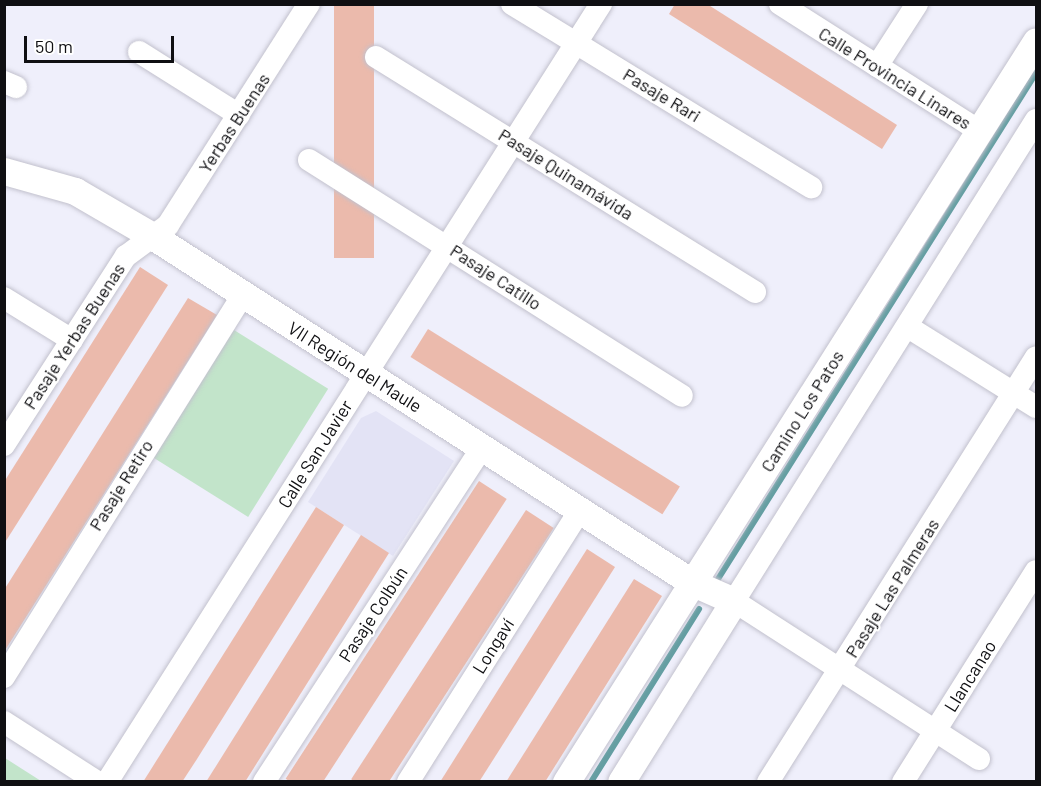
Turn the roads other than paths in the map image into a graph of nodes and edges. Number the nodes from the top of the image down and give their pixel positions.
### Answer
1 (512, 4) edge
2 (601, 4) edge
3 (780, 4) edge
4 (917, 4) edge
5 (299, 8) edge
6 (1036, 41) edge
7 (576, 43) junction
8 (138, 52) dead end
9 (376, 57) dead end
10 (877, 66) junction
11 (239, 116) junction
12 (1036, 120) edge
13 (979, 131) junction
14 (514, 141) junction
15 (309, 160) dead end
16 (6, 171) edge
17 (811, 187) dead end
18 (154, 237) junction
19 (447, 246) junction
20 (755, 292) dead end
21 (242, 296) junction
22 (4, 298) edge
23 (908, 327) junction
24 (72, 340) junction
25 (1036, 357) edge
26 (366, 373) junction
27 (1014, 393) junction
28 (682, 396) dead end
29 (1036, 407) edge
30 (5, 443) edge
31 (482, 447) junction
32 (579, 511) junction
33 (1036, 571) edge
34 (693, 583) junction
35 (734, 601) junction
36 (841, 669) junction
37 (4, 677) edge
38 (4, 722) edge
39 (936, 730) junction
40 (979, 759) dead end
41 (97, 782) edge
42 (107, 782) edge
43 (264, 782) edge
44 (408, 782) edge
45 (566, 782) edge
46 (621, 782) edge
47 (768, 782) edge
48 (903, 782) edge

1 - 7 street, Pasaje Rari
2 - 7 street, Calle San Javier
3 - 10 street, Calle Provincia Linares
4 - 10 street
5 - 11 street, Yerbas Buenas
6 - 13 street, Camino Los Patos
7 - 14 street, Calle San Javier
7 - 17 street, Pasaje Rari
8 - 11 street
9 - 14 street, Pasaje Quinamávida
10 - 13 street, Calle Provincia Linares
11 - 18 street, Yerbas Buenas
12 - 23 street
13 - 34 street, Camino Los Patos
14 - 19 street, Calle San Javier
14 - 20 street, Pasaje Quinamávida
15 - 19 street, Pasaje Catillo
16 - 18 street, VII Región del Maule
18 - 21 street, VII Región del Maule
18 - 24 street, Pasaje Yerbas Buenas
19 - 26 street, Calle San Javier
19 - 28 street, Pasaje Catillo
21 - 26 street, VII Región del Maule
21 - 37 street, Pasaje Retiro
22 - 24 street
23 - 27 street
23 - 35 street
24 - 30 street, Pasaje Yerbas Buenas
25 - 27 street, Pasaje Las Palmeras
26 - 31 street, VII Región del Maule
26 - 42 street, Calle San Javier
27 - 29 street
27 - 36 street, Pasaje Las Palmeras
31 - 32 street, VII Región del Maule
31 - 43 street, Pasaje Colbún
32 - 34 street, VII Región del Maule
32 - 44 street, Longaví
33 - 39 street, Llancanao
34 - 35 street, VII Región del Maule
34 - 45 street, Camino Los Patos
35 - 36 street
35 - 46 street
36 - 39 street
36 - 47 street, Pasaje Las Palmeras
38 - 41 street
39 - 40 street
39 - 48 street, Llancanao

